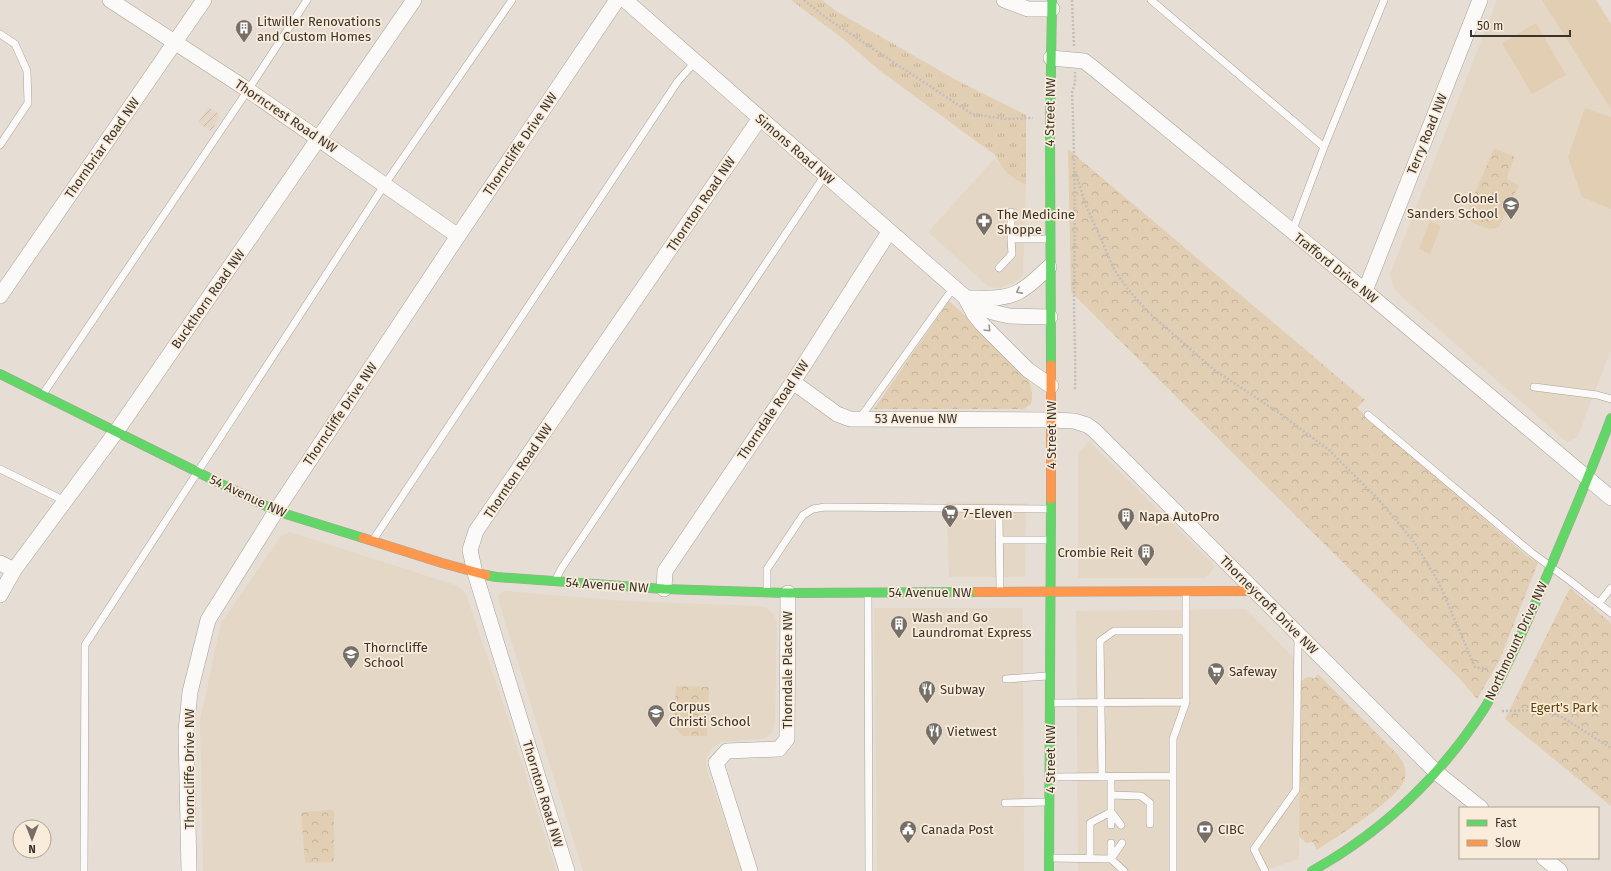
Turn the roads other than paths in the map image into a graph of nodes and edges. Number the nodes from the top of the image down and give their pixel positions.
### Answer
1 (110, 0) edge
2 (204, 0) edge
3 (307, 0) edge
4 (414, 0) edge
5 (512, 0) edge
6 (617, 0) edge
7 (625, 0) edge
8 (1004, 0) edge
9 (1151, 0) edge
10 (1384, 0) edge
11 (1480, 0) edge
12 (1052, 5) edge
13 (0, 34) edge
14 (175, 43) junction
15 (1051, 58) junction
16 (696, 61) junction
17 (248, 90) junction
18 (760, 118) junction
19 (320, 138) junction
20 (0, 145) edge
21 (1324, 147) junction
22 (825, 175) junction
23 (385, 184) junction
24 (1011, 212) dead end
25 (889, 232) junction
26 (1292, 232) junction
27 (458, 236) junction
28 (1011, 239) junction
29 (1050, 239) junction
30 (1049, 267) junction
31 (998, 268) dead end
32 (954, 287) junction
33 (1365, 291) junction
34 (0, 296) edge
35 (965, 298) junction
36 (1050, 317) junction
37 (0, 374) edge
38 (793, 382) junction
39 (1051, 386) junction
40 (1534, 387) dead end
41 (42, 395) junction
42 (1611, 399) edge
43 (1368, 415) dead end
44 (860, 418) junction
45 (1611, 418) edge
46 (1051, 420) junction
47 (116, 432) junction
48 (0, 469) edge
49 (198, 472) junction
50 (1588, 479) junction
51 (1611, 498) edge
52 (65, 501) junction
53 (1050, 509) junction
54 (276, 511) junction
55 (999, 517) dead end
56 (999, 540) junction
57 (1050, 540) junction
58 (372, 542) junction
59 (0, 563) edge
60 (1551, 567) junction
61 (14, 570) junction
62 (475, 573) junction
63 (555, 581) junction
64 (1611, 588) edge
65 (664, 589) junction
66 (1186, 591) junction
67 (1255, 591) junction
68 (1000, 592) junction
69 (1050, 592) junction
70 (767, 593) junction
71 (788, 593) junction
72 (868, 593) junction
73 (0, 595) edge
74 (1599, 603) junction
75 (1611, 613) edge
76 (1186, 631) junction
77 (1298, 634) junction
78 (1050, 676) junction
79 (1006, 679) dead end
80 (1186, 702) junction
81 (1050, 703) junction
82 (1100, 703) junction
83 (1437, 773) junction
84 (1174, 776) junction
85 (1050, 777) junction
86 (1102, 777) junction
87 (1110, 777) junction
88 (1111, 796) junction
89 (1005, 802) dead end
90 (1050, 802) junction
91 (1480, 807) edge
92 (1111, 812) junction
93 (1150, 824) dead end
94 (1111, 825) dead end
95 (1121, 825) dead end
96 (1111, 844) dead end
97 (1122, 844) dead end
98 (1049, 858) junction
99 (1090, 859) junction
100 (1111, 859) junction
101 (1545, 859) edge
102 (84, 871) edge
103 (189, 871) edge
104 (567, 871) edge
105 (750, 871) edge
106 (869, 871) edge
107 (1049, 871) edge
108 (1124, 871) edge
109 (1173, 871) edge
110 (1265, 871) edge
111 (1312, 871) edge
112 (1560, 871) edge

1 - 14 street, Thorncrest Road NW
2 - 14 street, Thornbriar Road NW
3 - 17 lane
4 - 19 street, Buckthorn Road NW
5 - 23 lane
6 - 27 street, Thorncliffe Drive NW
7 - 16 street, Simons Road NW
8 - 12 street
9 - 21 lane
10 - 21 lane
11 - 33 street, Terry Road NW
12 - 15 street, 4 Street NW
13 - 20 lane
14 - 17 street, Thorncrest Road NW
14 - 34 street, Thornbriar Road NW
15 - 26 street, Trafford Drive NW
15 - 29 street, 4 Street NW
16 - 18 street, Simons Road NW
16 - 58 lane
17 - 19 street, Thorncrest Road NW
17 - 41 lane
18 - 22 street, Simons Road NW
18 - 62 street, Thornton Road NW
19 - 23 street, Thorncrest Road NW
19 - 47 street, Buckthorn Road NW
21 - 26 lane
22 - 25 street, Simons Road NW
22 - 63 lane
23 - 27 street, Thorncrest Road NW
23 - 49 lane
24 - 28 lane
25 - 32 street, Simons Road NW
25 - 38 street, Thorndale Road NW
26 - 33 street, Trafford Drive NW
27 - 54 street, Thorncliffe Drive NW
28 - 29 lane
28 - 31 lane
29 - 30 street, 4 Street NW
30 -> 35 street
30 - 36 street, 4 Street NW
32 - 35 street, Simons Road NW
32 - 44 lane
33 - 50 street, Trafford Drive NW
35 - 36 street, Simons Road NW
35 -> 39 street, Simons Road NW
36 - 39 street, 4 Street NW
37 - 41 street, 54 Avenue NW
38 - 44 street, 53 Avenue NW
38 - 65 street, Thorndale Road NW
39 - 46 street, 4 Street NW
40 - 42 lane
41 - 47 street, 54 Avenue NW
43 - 60 lane
44 - 46 street, 53 Avenue NW
45 - 50 street, Northmount Drive NW
46 - 53 street, 4 Street NW
46 - 67 street, Thorneycroft Drive NW
47 - 49 street, 54 Avenue NW
47 - 52 street, Buckthorn Road NW
48 - 52 lane
49 - 54 street, 54 Avenue NW
49 - 102 lane
50 - 51 street, Trafford Drive NW
50 - 60 street, Northmount Drive NW
52 - 61 street, Buckthorn Road NW
53 - 57 street, 4 Street NW
53 - 70 lane
54 - 58 street, 54 Avenue NW
54 - 103 street, Thorncliffe Drive NW
55 - 56 lane
56 - 57 lane
56 - 68 lane
57 - 69 street, 4 Street NW
58 - 62 street, 54 Avenue NW
59 - 61 street
60 - 74 lane
60 - 83 street, Northmount Drive NW
61 - 73 street, Buckthorn Road NW
62 - 63 street, 54 Avenue NW
62 - 104 street, Thornton Road NW
63 - 65 street, 54 Avenue NW
64 - 74 lane
65 - 70 street, 54 Avenue NW
66 - 67 street, 54 Avenue NW
66 - 69 street, 54 Avenue NW
66 - 76 lane
67 - 77 street, Thorneycroft Drive NW
68 - 69 street, 54 Avenue NW
68 - 72 street, 54 Avenue NW
69 - 78 street, 4 Street NW
70 - 71 street, 54 Avenue NW
71 - 72 street, 54 Avenue NW
71 - 105 street, Thorndale Place NW
72 - 106 lane
74 - 75 lane
76 - 80 lane
76 - 82 lane
77 - 83 street, Thorneycroft Drive NW
77 - 110 lane
78 - 79 lane
78 - 81 street, 4 Street NW
80 - 82 lane
80 - 84 lane
81 - 82 lane
81 - 85 street, 4 Street NW
82 - 86 lane
83 - 91 street, Thorneycroft Drive NW
83 - 111 street, Northmount Drive NW
84 - 87 lane
84 - 109 lane
85 - 86 lane
85 - 90 street, 4 Street NW
86 - 87 lane
87 - 88 lane
88 - 92 lane
88 - 93 lane
89 - 90 lane
90 - 98 street, 4 Street NW
92 - 94 lane
92 - 95 lane
92 - 99 lane
96 - 100 lane
97 - 100 lane
98 - 99 lane
98 - 107 street, 4 Street NW
99 - 100 lane
100 - 108 lane
101 - 112 street

